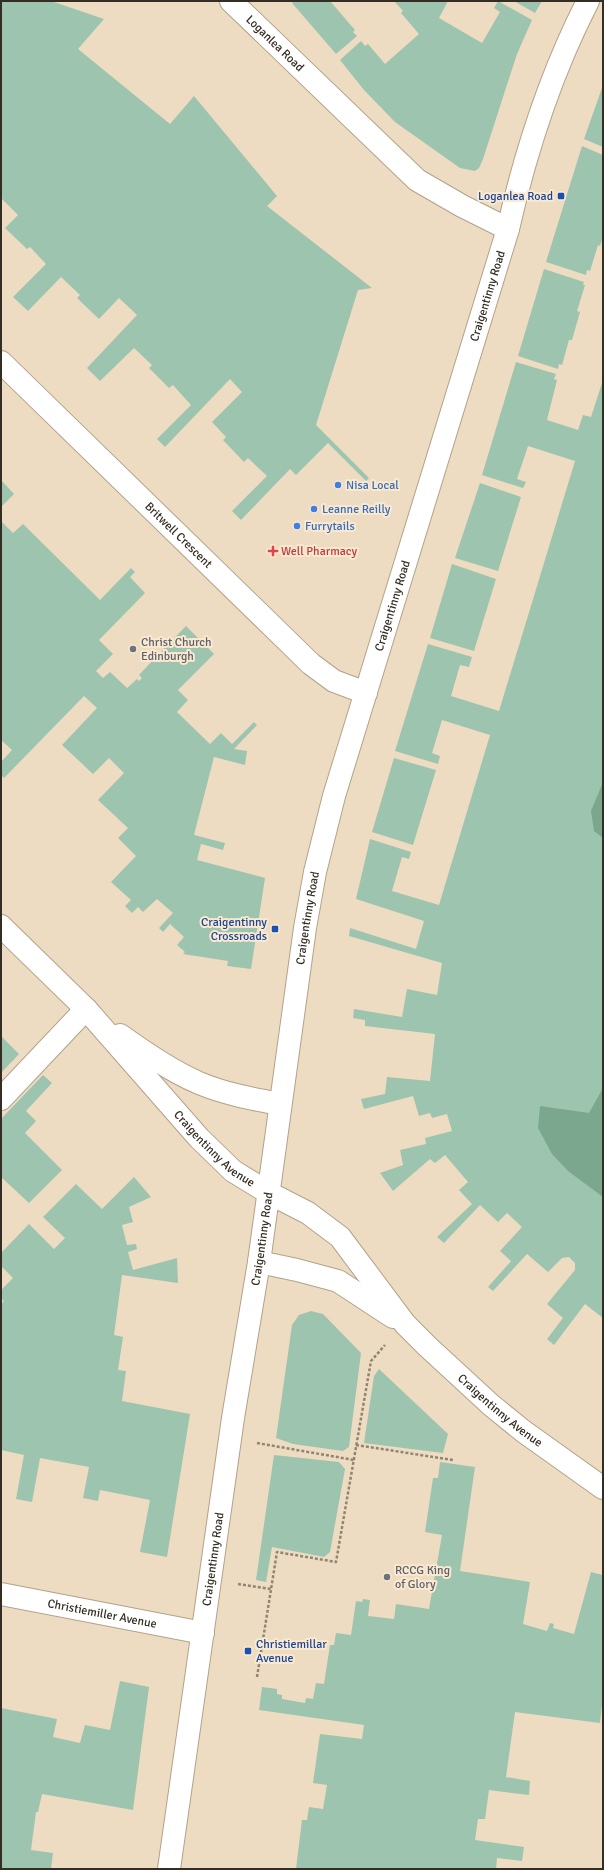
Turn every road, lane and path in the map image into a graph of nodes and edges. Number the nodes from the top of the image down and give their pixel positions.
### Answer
1 (231, 1) edge
2 (588, 1) edge
3 (508, 228) junction
4 (1, 362) edge
5 (366, 693) junction
6 (1, 926) edge
7 (86, 1009) junction
8 (1, 1099) edge
9 (280, 1104) junction
10 (269, 1193) junction
11 (259, 1262) junction
12 (404, 1324) junction
13 (231, 1439) junction
14 (356, 1445) junction
15 (354, 1460) junction
16 (453, 1460) dead end
17 (603, 1488) edge
18 (211, 1580) junction
19 (271, 1589) junction
20 (1, 1594) edge
21 (203, 1633) junction
22 (257, 1677) dead end
23 (169, 1869) edge

1 - 3 street, Loganlea Road
2 - 3 street, Craigentinny Road
3 - 5 street, Craigentinny Road
4 - 5 street, Britwell Crescent
5 - 9 street, Craigentinny Road
6 - 7 street, Craigentinny Avenue
7 - 8 street
7 - 9 street, Craigentinny Avenue
7 - 10 street, Craigentinny Avenue
9 - 10 street, Craigentinny Road
10 - 11 street, Craigentinny Road
10 - 12 street, Craigentinny Avenue
11 - 12 street, Craigentinny Avenue
11 - 13 street, Craigentinny Road
12 - 14 path
12 - 17 street, Craigentinny Avenue
13 - 15 path
13 - 18 street, Craigentinny Road
14 - 15 path
14 - 16 path
15 - 19 path
18 - 19 path
18 - 21 street, Craigentinny Road
19 - 22 path
20 - 21 street, Christiemiller Avenue
21 - 23 street, Craigentinny Road

